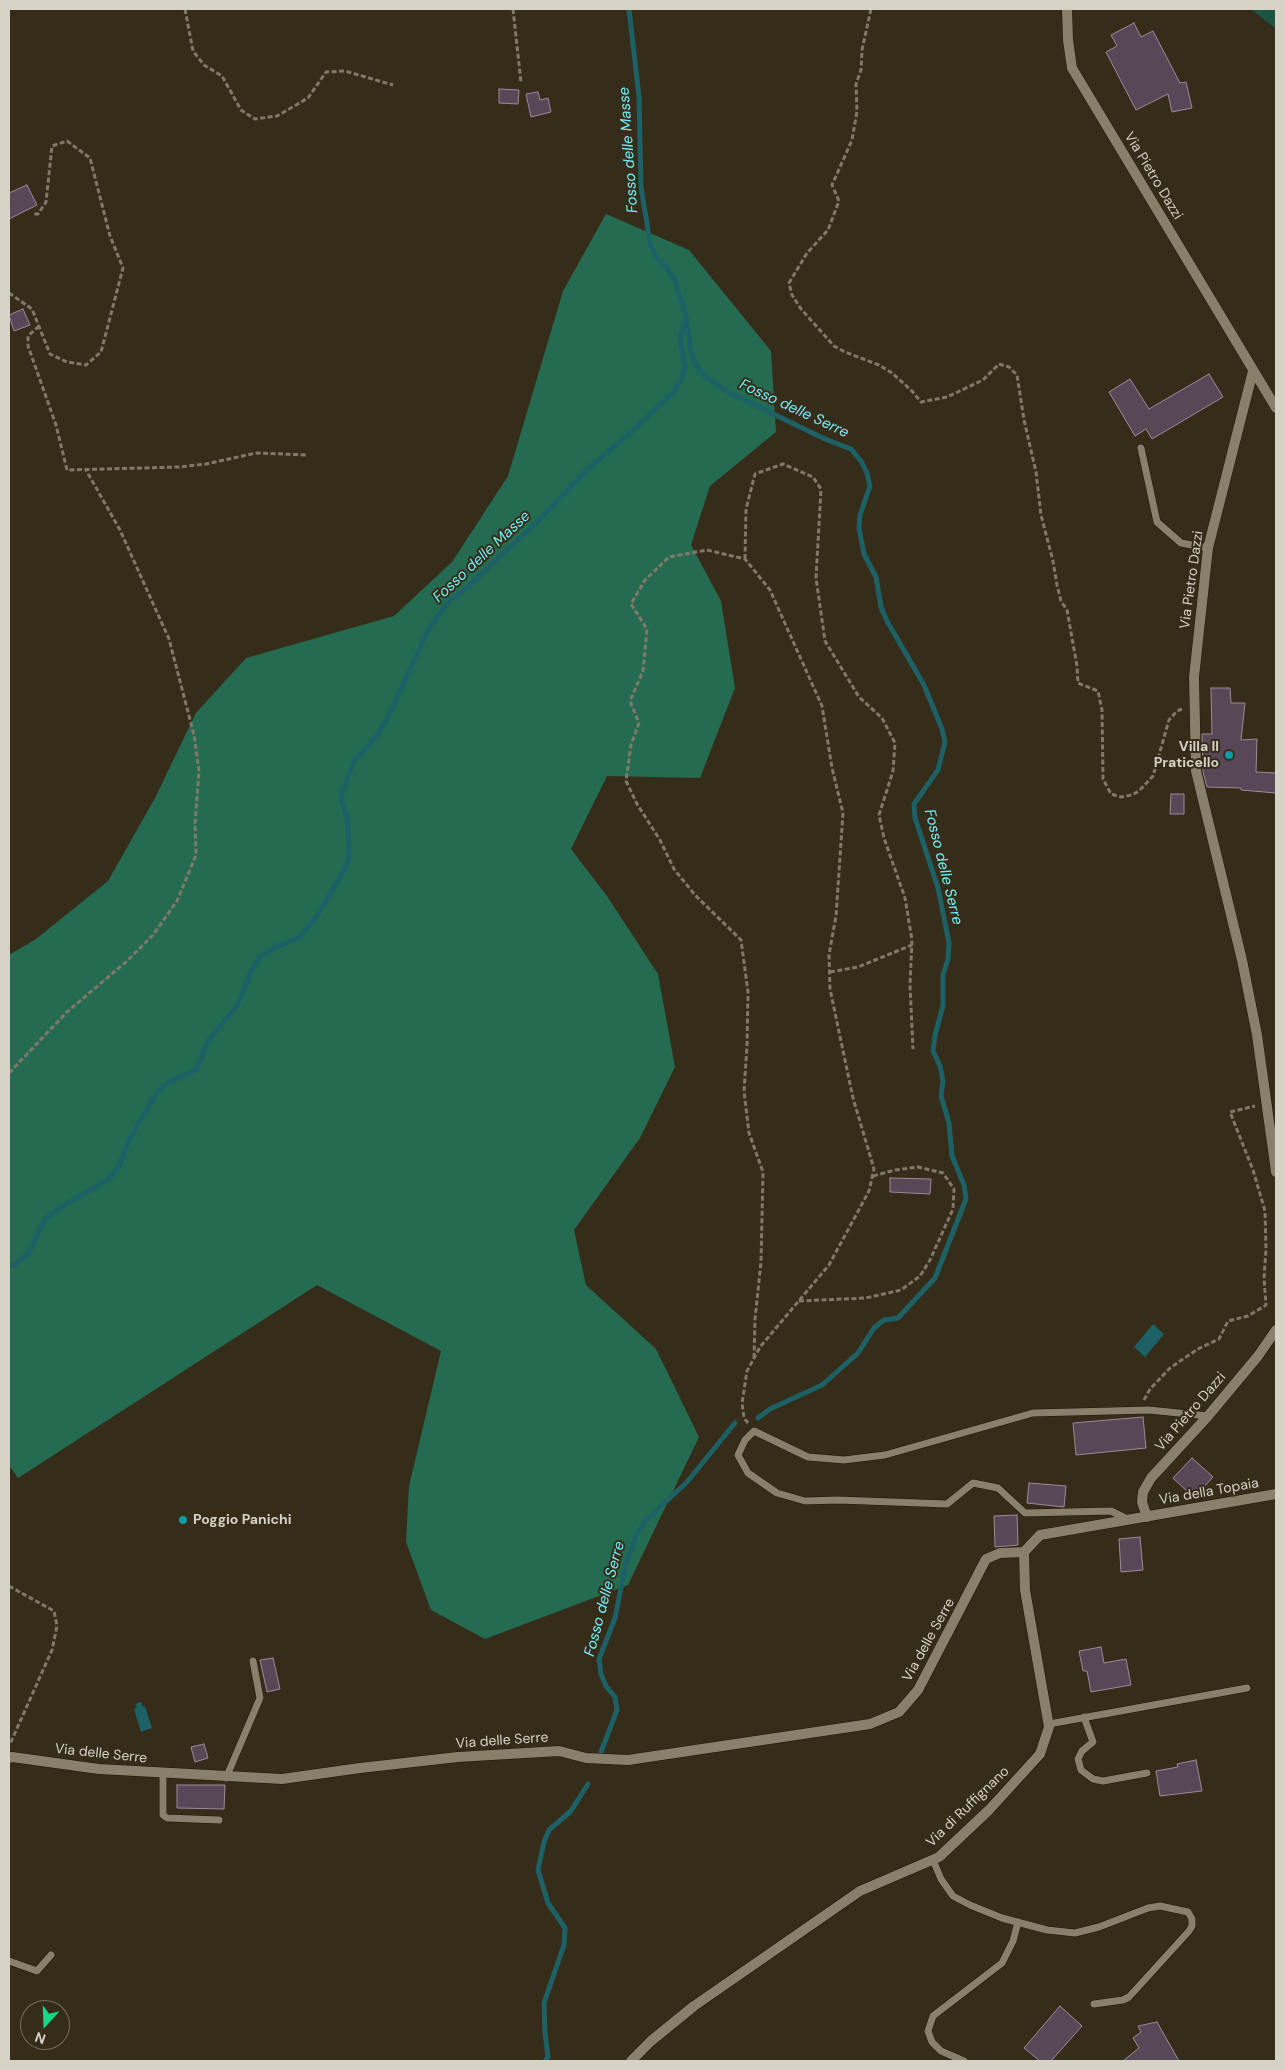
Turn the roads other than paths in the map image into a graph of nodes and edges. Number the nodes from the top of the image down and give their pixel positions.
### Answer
1 (1067, 9) edge
2 (1253, 370) junction
3 (1276, 408) edge
4 (1141, 448) dead end
5 (1208, 548) junction
6 (1276, 1172) edge
7 (1276, 1330) edge
8 (1208, 1416) junction
9 (1276, 1494) edge
10 (1147, 1517) junction
11 (1129, 1520) junction
12 (1024, 1552) junction
13 (253, 1662) dead end
14 (1247, 1688) dead end
15 (1084, 1717) junction
16 (1049, 1724) junction
17 (10, 1758) edge
18 (1147, 1773) dead end
19 (162, 1774) junction
20 (226, 1778) junction
21 (219, 1820) dead end
22 (933, 1860) junction
23 (1018, 1922) junction
24 (51, 1955) dead end
25 (9, 1961) edge
26 (1094, 2004) dead end
27 (631, 2061) edge
28 (964, 2061) edge

1 - 2 street, Via Pietro Dazzi
2 - 3 street
2 - 5 street, Via Pietro Dazzi
4 - 5 lane
5 - 6 street, Via Pietro Dazzi
7 - 8 street, Via Pietro Dazzi
8 - 10 street, Via Pietro Dazzi
8 - 11 lane
9 - 10 street, Via della Topaia
10 - 11 street
11 - 12 street
12 - 16 street, Via di Ruffignano
12 - 20 street, Via delle Serre
13 - 20 lane
14 - 15 lane
15 - 16 lane
15 - 18 lane
16 - 22 street, Via di Ruffignano
17 - 19 street, Via delle Serre
19 - 20 street, Via delle Serre
19 - 21 lane
22 - 23 lane
22 - 27 street, Via di Ruffignano
23 - 26 lane
23 - 28 lane
24 - 25 lane

